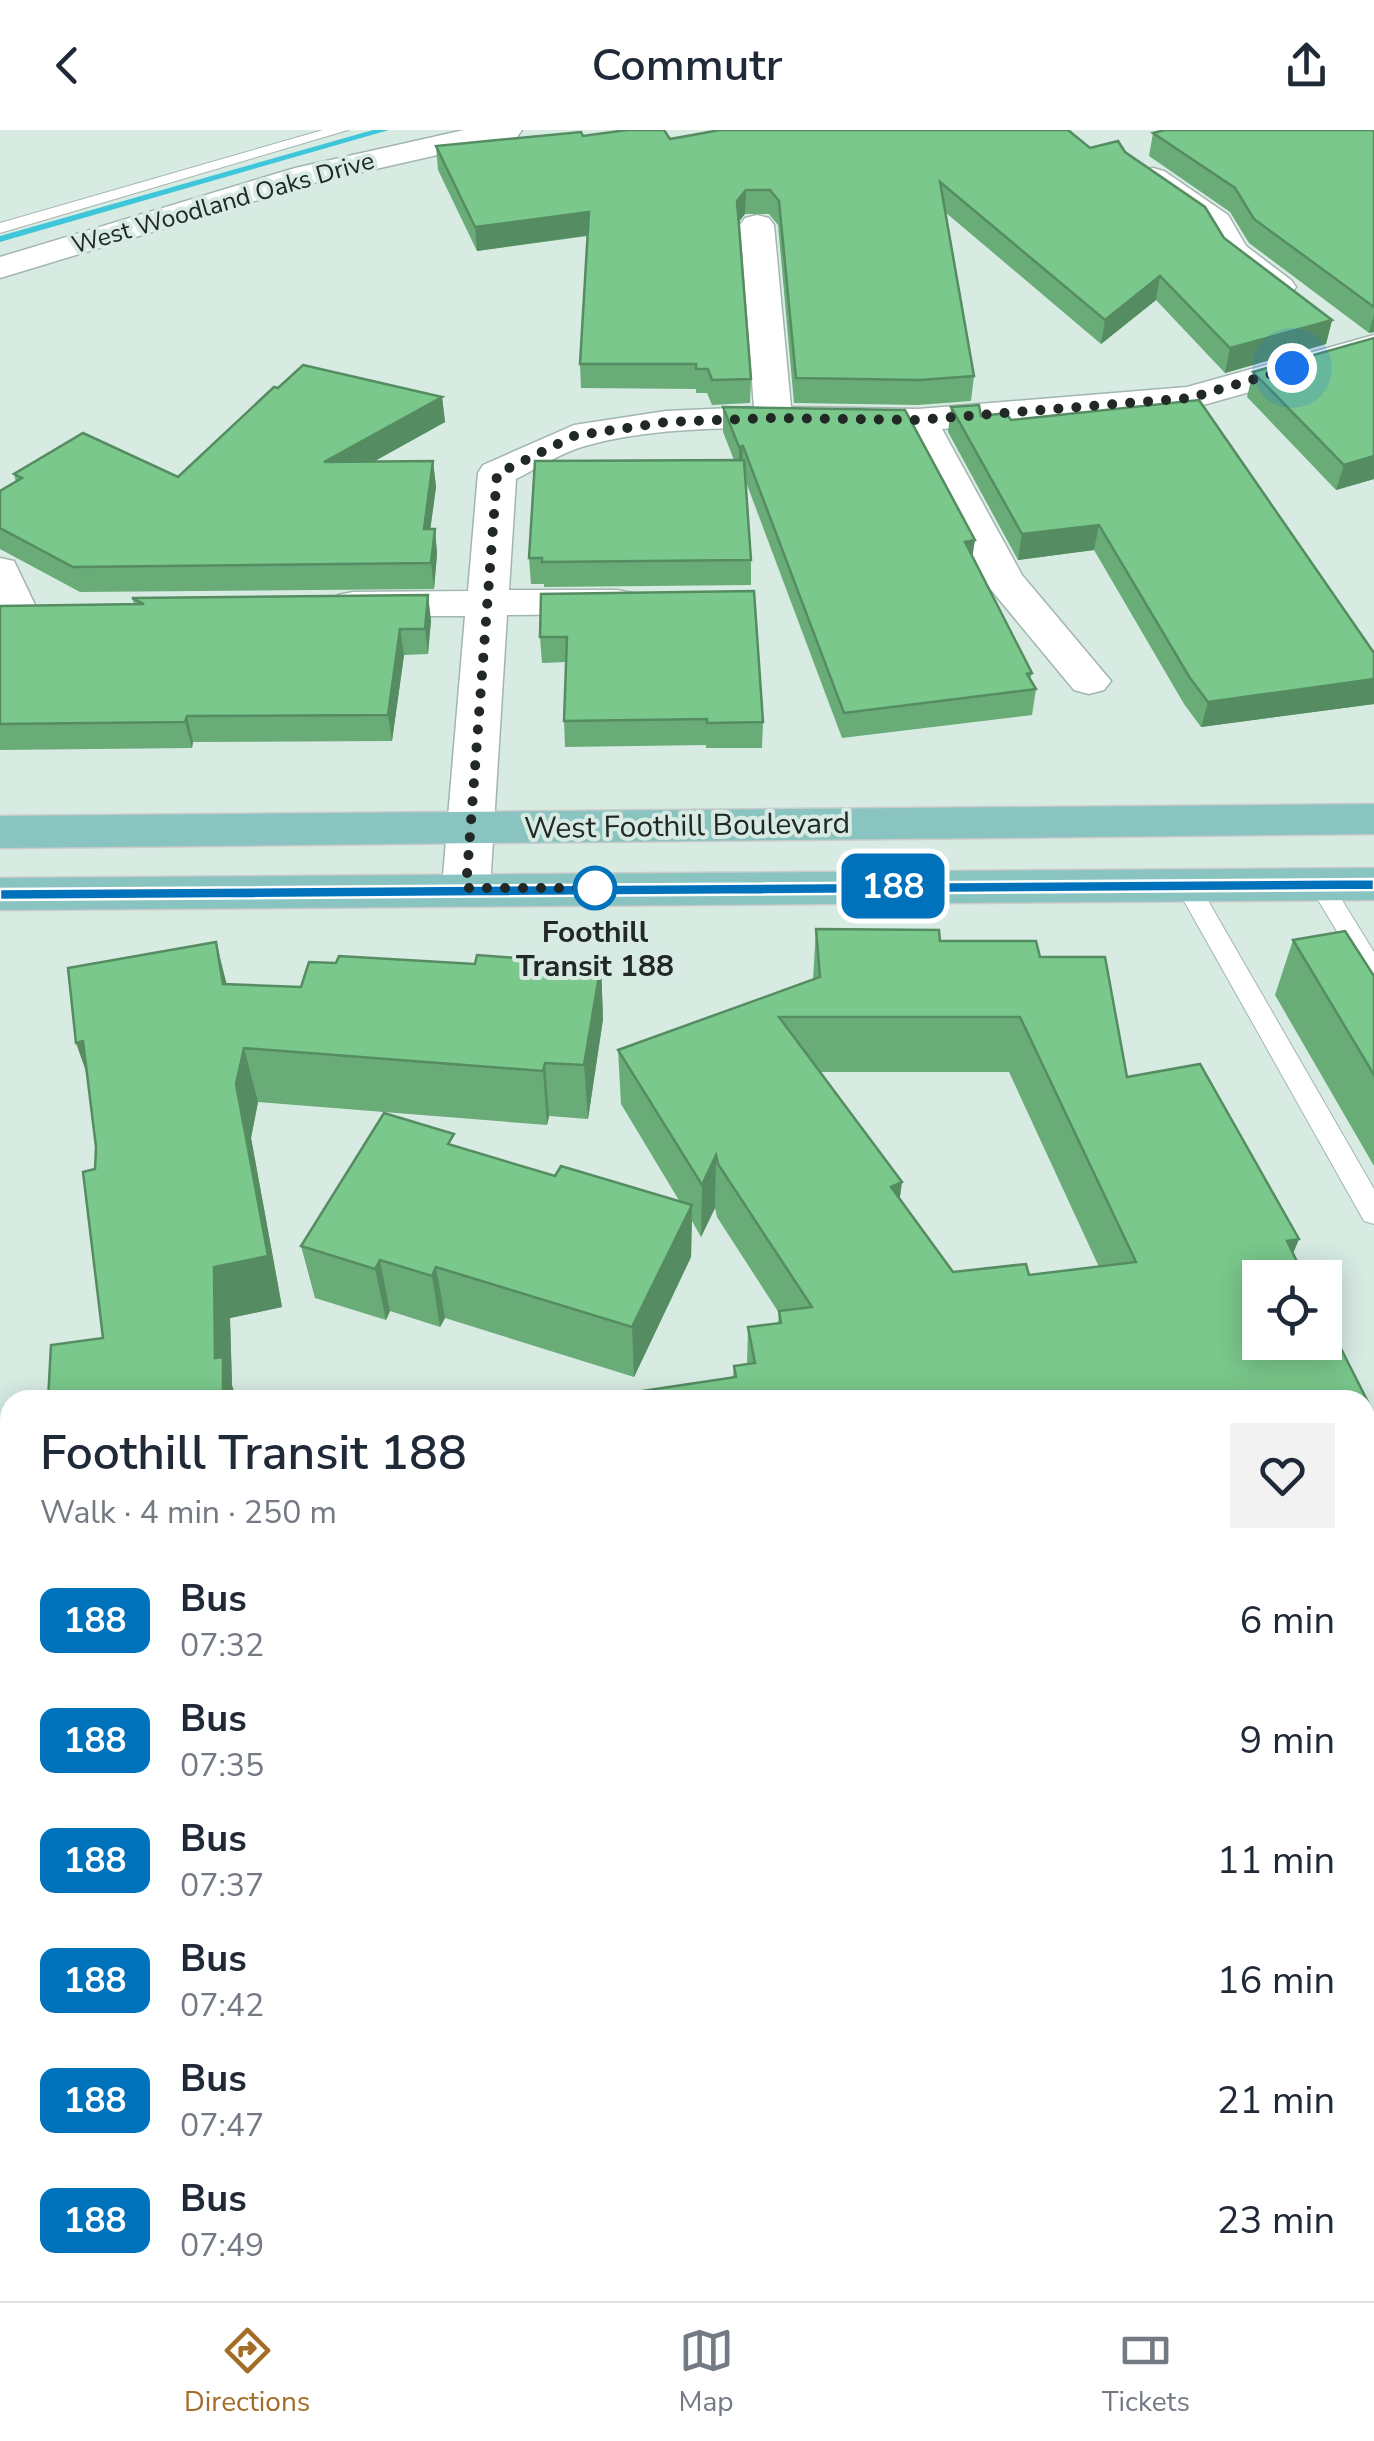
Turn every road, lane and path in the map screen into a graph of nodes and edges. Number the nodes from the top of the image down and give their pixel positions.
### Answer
1 (340, 130) edge
2 (506, 130) edge
3 (1134, 166) edge
4 (757, 225) dead end
5 (0, 228) edge
6 (0, 268) edge
7 (1304, 306) edge
8 (1356, 341) edge
9 (773, 418) junction
10 (918, 420) junction
11 (657, 602) edge
12 (488, 603) junction
13 (311, 604) edge
14 (1089, 681) dead end
15 (1374, 819) edge
16 (471, 828) junction
17 (0, 832) edge
18 (1321, 884) junction
19 (1374, 884) edge
20 (1187, 885) junction
21 (466, 888) junction
22 (0, 894) edge
23 (1374, 972) edge
24 (1374, 1213) edge

1 - 5 lane
2 - 6 street, West Woodland Oaks Drive
3 - 7 street
4 - 9 street
8 - 10 street
9 - 10 street
9 - 12 street
10 - 14 street
11 - 12 street
12 - 13 street
12 - 16 street
15 - 16 main road, West Foothill Boulevard
16 - 17 main road, West Foothill Boulevard
16 - 21 street
18 - 19 main road, West Foothill Boulevard
18 - 20 main road, West Foothill Boulevard
18 - 23 lane
20 - 21 main road, West Foothill Boulevard
20 - 24 lane
21 - 22 main road, West Foothill Boulevard

